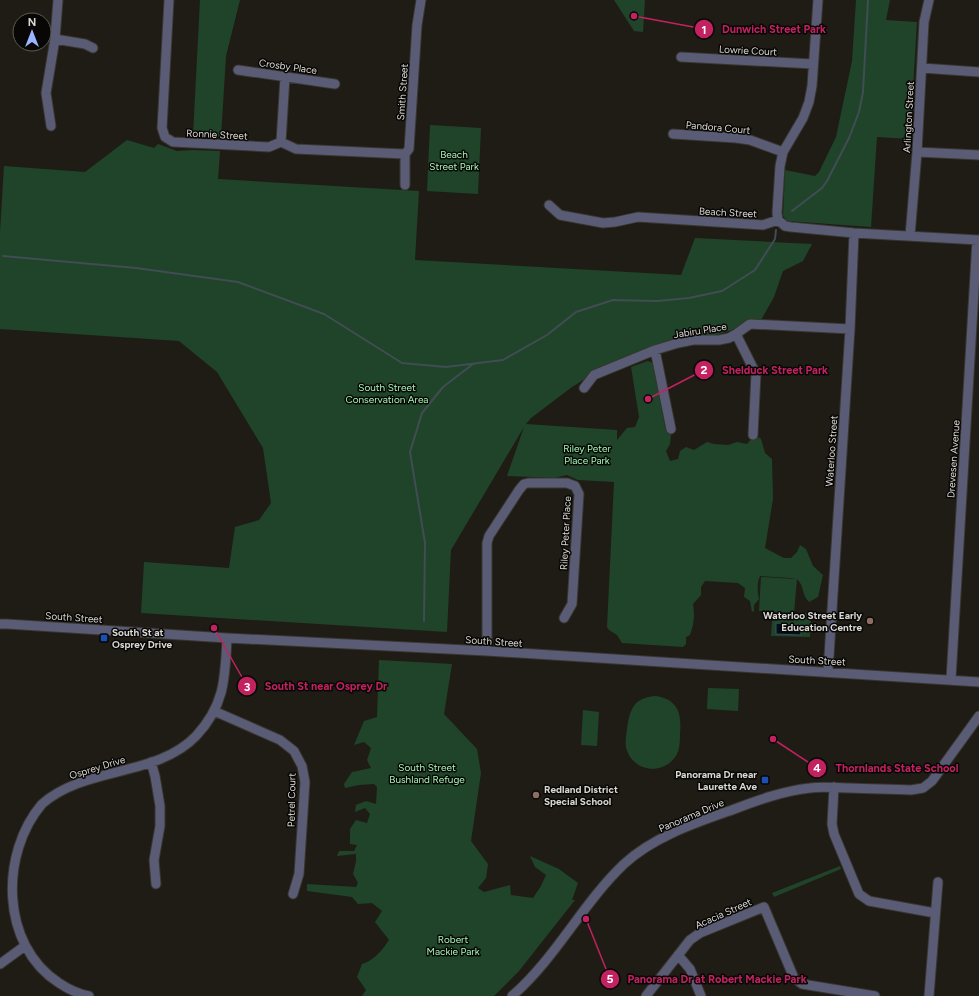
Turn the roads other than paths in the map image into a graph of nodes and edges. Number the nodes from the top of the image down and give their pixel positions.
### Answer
1 (58, 0) edge
2 (169, 0) edge
3 (421, 0) edge
4 (818, 0) edge
5 (929, 0) edge
6 (55, 39) junction
7 (93, 48) dead end
8 (681, 57) dead end
9 (813, 64) junction
10 (922, 68) junction
11 (238, 70) dead end
12 (979, 72) edge
13 (285, 77) junction
14 (335, 84) dead end
15 (51, 126) dead end
16 (673, 134) dead end
17 (282, 142) junction
18 (783, 152) junction
19 (917, 152) junction
20 (406, 154) junction
21 (979, 155) edge
22 (405, 184) dead end
23 (549, 205) dead end
24 (778, 220) junction
25 (854, 233) junction
26 (910, 236) junction
27 (978, 240) edge
28 (850, 329) junction
29 (736, 334) junction
30 (656, 350) junction
31 (584, 388) dead end
32 (671, 429) dead end
33 (753, 435) dead end
34 (564, 618) dead end
35 (2, 623) edge
36 (227, 638) junction
37 (487, 651) junction
38 (828, 672) junction
39 (951, 679) junction
40 (979, 682) edge
41 (214, 711) junction
42 (979, 716) edge
43 (151, 762) junction
44 (834, 787) junction
45 (938, 882) dead end
46 (156, 884) dead end
47 (293, 894) dead end
48 (935, 913) junction
49 (22, 948) junction
50 (678, 955) junction
51 (0, 964) edge
52 (89, 996) edge
53 (512, 996) edge
54 (646, 996) edge
55 (701, 996) edge
56 (875, 996) edge
57 (929, 996) edge

1 - 6 street
2 - 17 street, Ronnie Street
3 - 20 street, Smith Street
4 - 9 street
5 - 10 street, Arlington Street
6 - 7 street
6 - 15 street
8 - 9 street, Lowrie Court
9 - 18 street
10 - 12 street
10 - 19 street, Arlington Street
11 - 13 street, Crosby Place
13 - 14 street, Crosby Place
13 - 17 street
16 - 18 street, Pandora Court
17 - 20 street
18 - 24 street
19 - 21 street
19 - 26 street, Arlington Street
20 - 22 street, Smith Street
23 - 24 street, Beach Street
24 - 25 street
25 - 26 street
25 - 28 street, Waterloo Street
26 - 27 street
27 - 39 street, Drevesen Avenue
28 - 29 street, Jabiru Place
28 - 38 street, Waterloo Street
29 - 30 street, Jabiru Place
29 - 33 street
30 - 31 street, Jabiru Place
30 - 32 street
34 - 37 street, Riley Peter Place
35 - 36 street, South Street
36 - 37 street, South Street
36 - 41 street, Osprey Drive
37 - 38 street, South Street
38 - 39 street, South Street
39 - 40 street, South Street
41 - 43 street, Osprey Drive
41 - 47 street, Petrel Court
42 - 44 street, Panorama Drive
43 - 46 street
43 - 49 street, Osprey Drive
44 - 48 street
44 - 53 street, Panorama Drive
45 - 48 street
48 - 57 street
49 - 51 street
49 - 52 street, Osprey Drive
50 - 54 street, Acacia Street
50 - 55 street
50 - 56 street, Acacia Street

